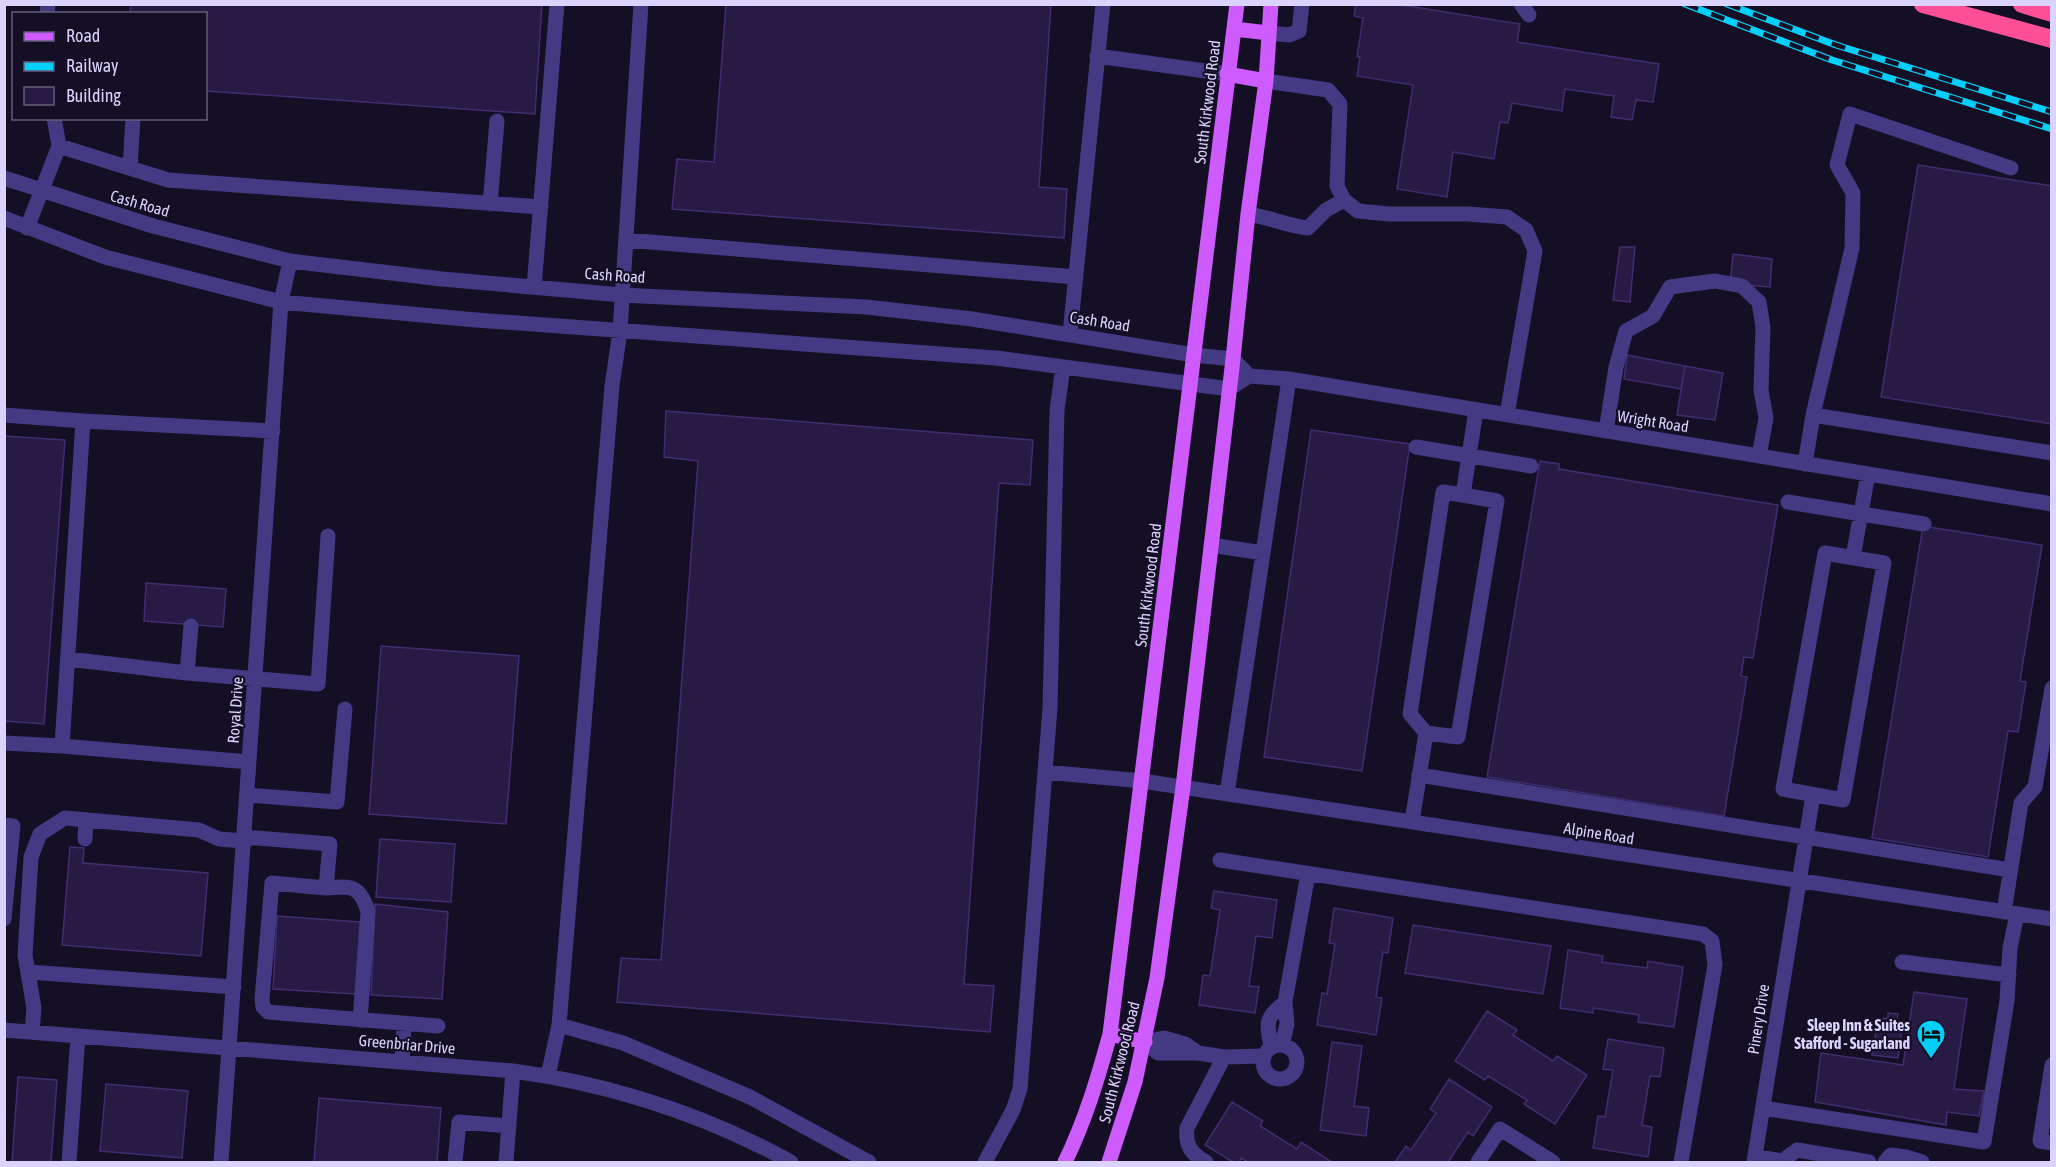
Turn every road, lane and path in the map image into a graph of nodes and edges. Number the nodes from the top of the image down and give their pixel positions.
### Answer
1 (557, 4) edge
2 (641, 4) edge
3 (1103, 4) edge
4 (1237, 4) edge
5 (1270, 4) edge
6 (1302, 4) edge
7 (1923, 4) edge
8 (2022, 4) edge
9 (2052, 13) edge
10 (1234, 29) junction
11 (1269, 33) junction
12 (2052, 39) edge
13 (1098, 56) junction
14 (1227, 74) junction
15 (1266, 81) junction
16 (54, 120) edge
17 (133, 120) edge
18 (497, 121) dead end
19 (59, 146) junction
20 (130, 168) junction
21 (2011, 168) dead end
22 (4, 178) edge
23 (41, 191) junction
24 (1344, 200) junction
25 (490, 204) junction
26 (541, 207) junction
27 (1248, 214) junction
28 (4, 218) edge
29 (27, 228) junction
30 (626, 240) junction
31 (290, 261) junction
32 (1076, 277) junction
33 (534, 287) junction
34 (622, 295) junction
35 (281, 302) junction
36 (620, 331) junction
37 (1070, 334) junction
38 (1194, 355) junction
39 (1233, 359) junction
40 (1063, 367) junction
41 (1249, 376) junction
42 (1288, 379) junction
43 (1191, 385) junction
44 (1229, 389) junction
45 (1476, 410) junction
46 (4, 415) edge
47 (1507, 415) junction
48 (1813, 415) junction
49 (83, 421) junction
50 (273, 431) junction
51 (1606, 431) junction
52 (1416, 447) dead end
53 (2052, 453) edge
54 (1468, 456) junction
55 (1759, 456) junction
56 (1805, 464) junction
57 (1531, 466) dead end
58 (1868, 474) junction
59 (1463, 495) junction
60 (1788, 502) dead end
61 (2052, 504) edge
62 (1861, 514) junction
63 (1924, 524) dead end
64 (328, 536) dead end
65 (1211, 545) junction
66 (1263, 554) junction
67 (1853, 557) junction
68 (191, 626) dead end
69 (68, 659) junction
70 (187, 673) junction
71 (255, 679) junction
72 (2052, 688) edge
73 (345, 709) dead end
74 (1426, 733) junction
75 (4, 743) edge
76 (62, 746) junction
77 (249, 762) junction
78 (1045, 772) junction
79 (1419, 775) junction
80 (1142, 781) junction
81 (1183, 787) junction
82 (1227, 794) junction
83 (247, 795) junction
84 (1813, 795) junction
85 (86, 820) junction
86 (1412, 822) junction
87 (4, 825) edge
88 (1805, 837) junction
89 (85, 839) dead end
90 (244, 839) junction
91 (1220, 860) dead end
92 (2010, 870) junction
93 (1308, 874) junction
94 (1798, 881) junction
95 (326, 888) junction
96 (2010, 913) junction
97 (4, 919) edge
98 (2052, 919) edge
99 (1902, 962) dead end
100 (29, 972) junction
101 (2008, 975) junction
102 (234, 987) junction
103 (360, 1020) junction
104 (404, 1023) junction
105 (559, 1025) junction
106 (438, 1026) dead end
107 (4, 1030) edge
108 (32, 1032) junction
109 (1110, 1034) junction
110 (78, 1036) junction
111 (1145, 1042) junction
112 (229, 1048) junction
113 (1224, 1057) junction
114 (402, 1062) junction
115 (2052, 1065) edge
116 (513, 1071) junction
117 (548, 1076) junction
118 (1762, 1108) junction
119 (509, 1126) junction
120 (2052, 1143) edge
121 (1536, 1158) edge
122 (1754, 1159) edge
123 (69, 1162) edge
124 (221, 1162) edge
125 (455, 1162) edge
126 (506, 1162) edge
127 (791, 1162) edge
128 (869, 1162) edge
129 (985, 1162) edge
130 (1065, 1162) edge
131 (1109, 1162) edge
132 (1206, 1162) edge
133 (1478, 1162) edge
134 (1553, 1162) edge
135 (1682, 1162) edge
136 (1782, 1162) edge
137 (1869, 1162) edge
138 (1885, 1162) edge
139 (1922, 1162) edge

1 - 26 street
2 - 30 street
3 - 13 street
4 - 10 main road, South Kirkwood Road
5 - 11 main road, South Kirkwood Road
6 - 11 street
7 - 12 highway
8 - 9 highway
10 - 11 main road
10 - 14 main road, South Kirkwood Road
11 - 15 main road, South Kirkwood Road
13 - 14 street
13 - 32 street
14 - 15 main road
14 - 38 main road, South Kirkwood Road
15 - 24 street
15 - 27 main road, South Kirkwood Road
16 - 19 street
17 - 20 street
18 - 25 street
19 - 20 street
19 - 23 street
20 - 25 street
21 - 48 street
22 - 23 street, Cash Road
23 - 29 street
23 - 31 street, Cash Road
24 - 27 street
24 - 47 street
25 - 26 street
26 - 33 street
27 - 39 main road, South Kirkwood Road
28 - 29 street
29 - 35 street
30 - 32 street
30 - 34 street
31 - 33 street, Cash Road
31 - 35 street, Royal Drive
32 - 37 street
33 - 34 street, Cash Road
34 - 36 street
34 - 37 street, Cash Road
35 - 36 street
35 - 50 street, Royal Drive
36 - 40 street
36 - 105 street
37 - 38 street, Cash Road
38 - 39 street, Cash Road
38 - 43 main road, South Kirkwood Road
39 - 41 street
39 - 44 main road, South Kirkwood Road
40 - 43 street
40 - 78 street
41 - 42 street, Wright Road
41 - 44 street
42 - 45 street, Wright Road
42 - 66 street
43 - 44 street
43 - 80 main road, South Kirkwood Road
44 - 65 main road, South Kirkwood Road
45 - 47 street, Wright Road
45 - 54 street
46 - 49 street
47 - 51 street, Wright Road
48 - 53 street
48 - 56 street
49 - 50 street
49 - 69 street
50 - 71 street, Royal Drive
51 - 55 street, Wright Road
51 - 55 street
52 - 54 street
54 - 57 street
54 - 59 street
55 - 56 street, Wright Road
56 - 58 street, Wright Road
58 - 61 street, Wright Road
58 - 62 street
59 - 74 street
59 - 74 street
60 - 62 street
62 - 63 street
62 - 67 street
64 - 71 street
65 - 66 street
65 - 81 main road, South Kirkwood Road
66 - 82 street
67 - 84 street
67 - 84 street
68 - 70 street
69 - 70 street
69 - 76 street
70 - 71 street
71 - 77 street, Royal Drive
72 - 92 street
73 - 83 street
74 - 79 street
75 - 76 street
76 - 77 street
77 - 83 street, Royal Drive
78 - 80 street, Alpine Road
78 - 129 street
79 - 86 street
79 - 88 street
80 - 81 street, Alpine Road
80 - 109 main road, South Kirkwood Road
81 - 82 street, Alpine Road
81 - 111 main road, South Kirkwood Road
82 - 86 street, Alpine Road
83 - 90 street, Royal Drive
84 - 88 street, Pinery Drive
85 - 89 street
85 - 90 street
85 - 100 street
86 - 94 street, Alpine Road
87 - 97 street
88 - 92 street
88 - 94 street, Pinery Drive
90 - 95 street
90 - 102 street, Royal Drive
91 - 93 street
92 - 96 street
93 - 113 street
93 - 135 street
94 - 96 street, Alpine Road
94 - 118 street, Pinery Drive
95 - 103 street
95 - 103 street
96 - 98 street, Alpine Road
96 - 101 street
99 - 101 street
100 - 102 street
100 - 108 street
101 - 118 street
102 - 112 street, Royal Drive
103 - 104 street
104 - 106 street
104 - 114 street
105 - 117 street
105 - 128 street
107 - 108 street, Greenbriar Drive
108 - 110 street, Greenbriar Drive
109 - 111 main road
109 - 130 main road, South Kirkwood Road
110 - 112 street, Greenbriar Drive
110 - 123 street
111 - 113 street
111 - 131 main road, South Kirkwood Road
112 - 114 street, Greenbriar Drive
112 - 124 street, Royal Drive
113 - 132 street
114 - 116 street, Greenbriar Drive
115 - 120 street
116 - 117 street, Greenbriar Drive
116 - 119 street
117 - 127 street, Greenbriar Drive
118 - 122 street, Pinery Drive
119 - 125 street
119 - 126 street
121 - 133 street
121 - 134 street
122 - 136 street
136 - 137 street
138 - 139 street

